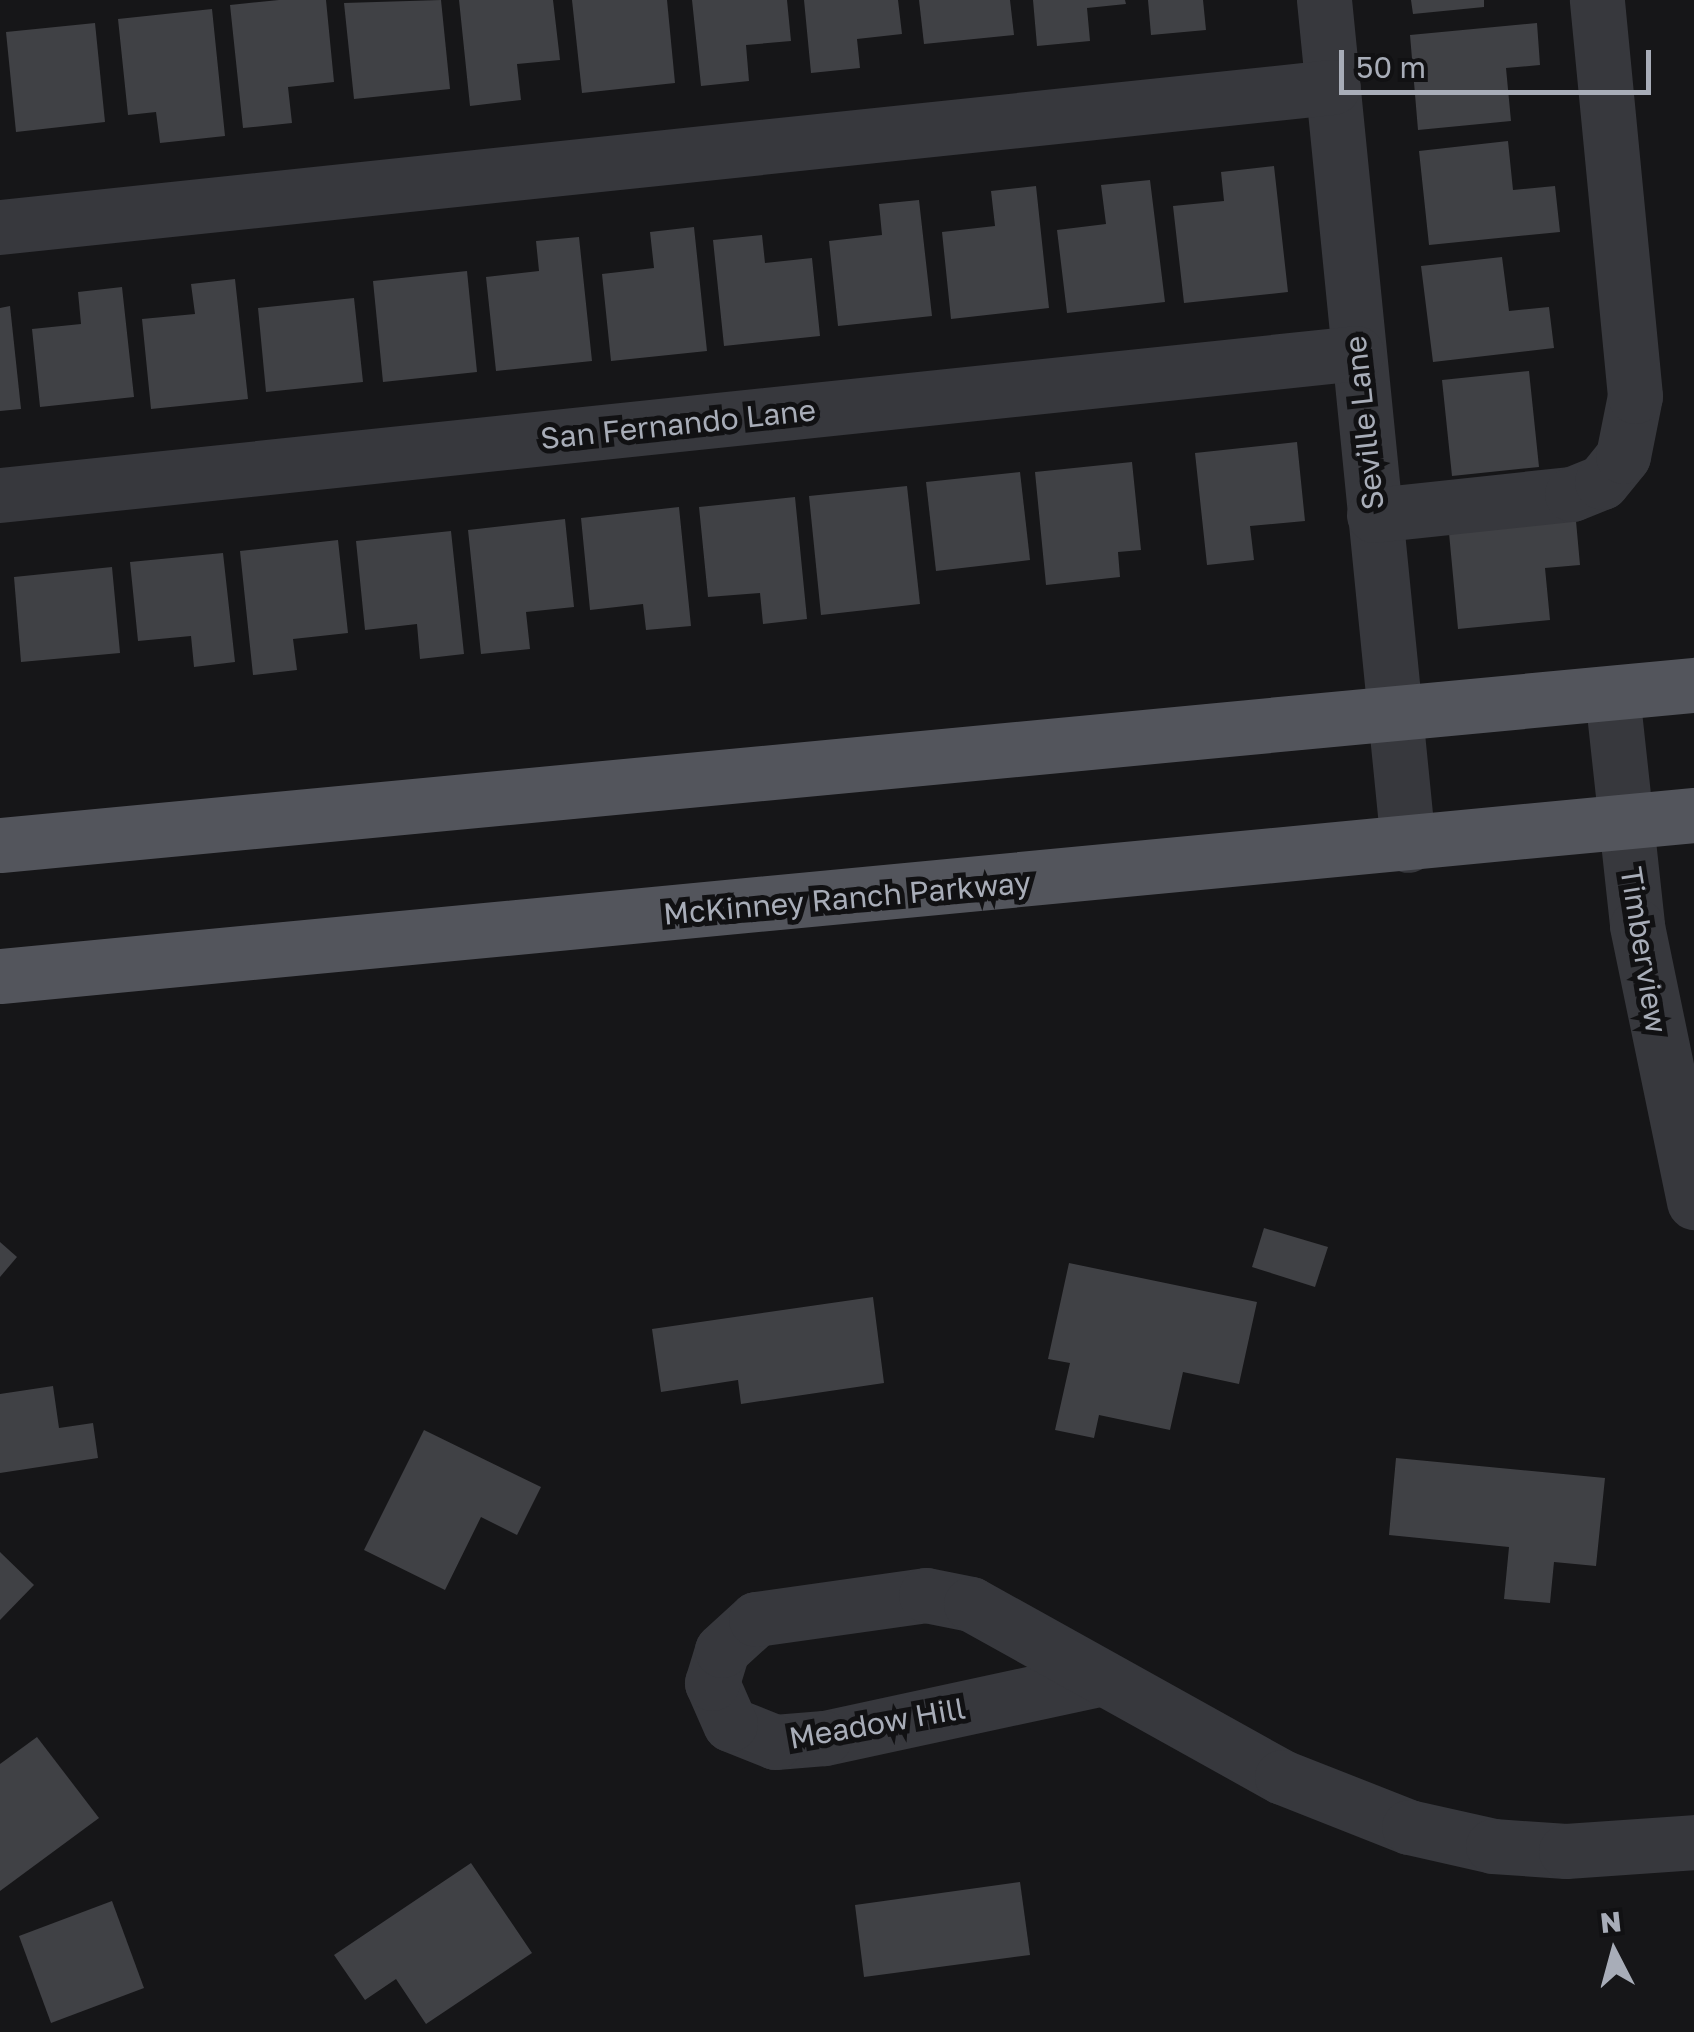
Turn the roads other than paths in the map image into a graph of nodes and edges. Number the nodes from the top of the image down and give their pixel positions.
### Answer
1 (1324, 0) edge
2 (1596, 0) edge
3 (1333, 87) junction
4 (0, 227) edge
5 (1356, 353) junction
6 (0, 495) edge
7 (1374, 516) junction
8 (1694, 685) edge
9 (1612, 694) junction
10 (1395, 717) junction
11 (1694, 816) edge
12 (1625, 822) junction
13 (0, 845) edge
14 (1408, 845) junction
15 (0, 976) edge
16 (1694, 1202) edge
17 (1098, 1679) junction
18 (1694, 1842) edge

1 - 3 street, Seville Lane
2 - 7 street
3 - 4 street
3 - 5 street, Seville Lane
5 - 6 street, San Fernando Lane
5 - 7 street, Seville Lane
7 - 10 street, Seville Lane
8 - 9 main road
9 - 10 main road
9 - 12 street, Timberview
10 - 13 main road
10 - 14 street, Seville Lane
11 - 12 main road, McKinney Ranch Parkway
12 - 14 main road, McKinney Ranch Parkway
12 - 16 street, Timberview
14 - 15 main road, McKinney Ranch Parkway
17 - 17 street, Meadow Hill
17 - 18 street, Meadow Hill

